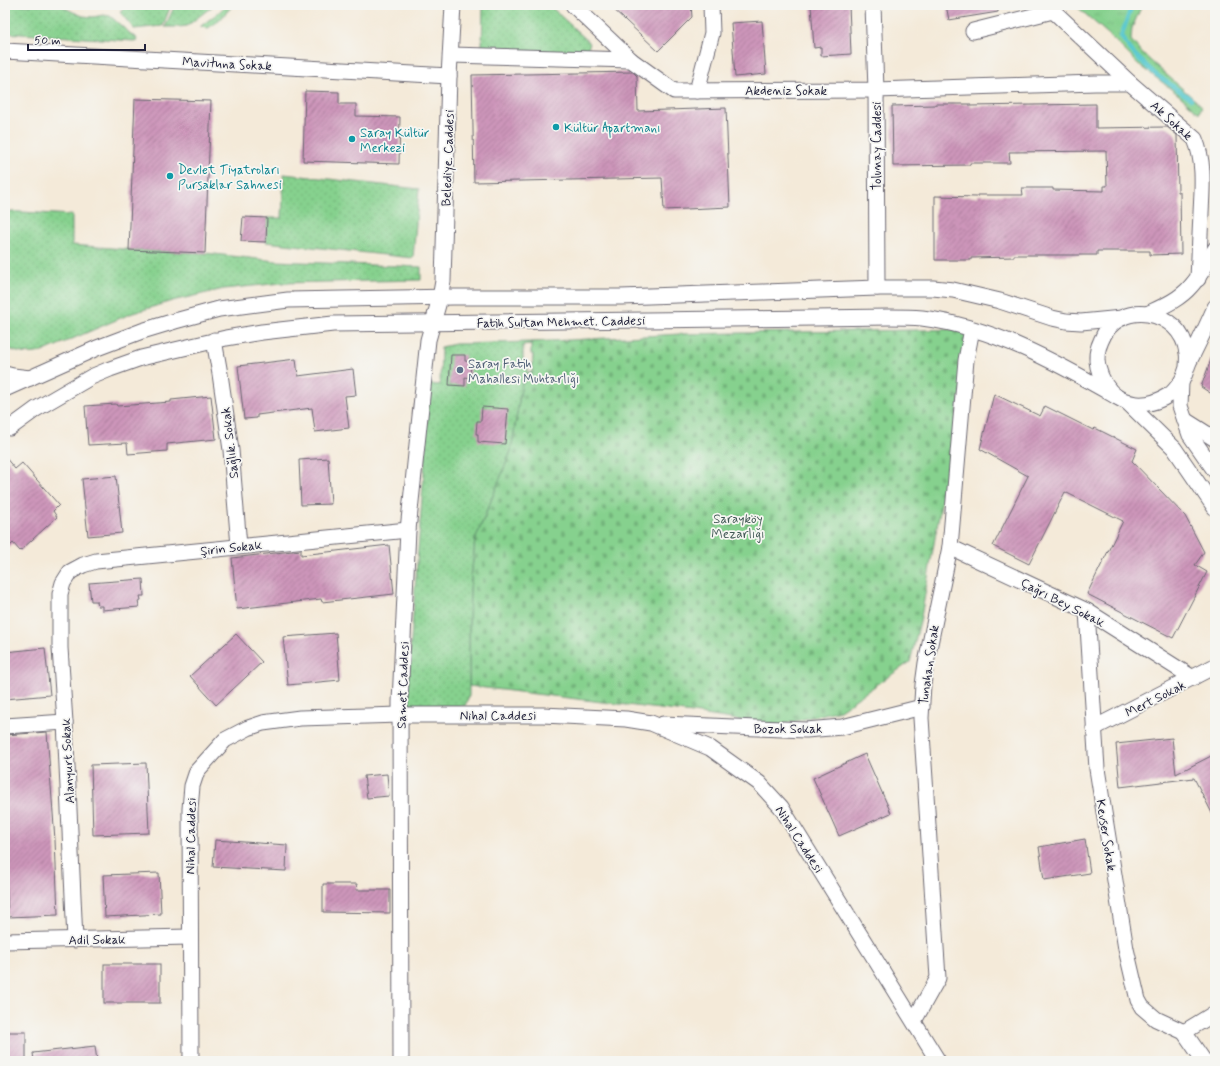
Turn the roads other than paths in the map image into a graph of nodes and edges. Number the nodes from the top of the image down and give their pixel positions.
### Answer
1 (453, 5) edge
2 (573, 5) edge
3 (711, 5) edge
4 (873, 5) edge
5 (1050, 8) edge
6 (973, 31) dead end
7 (5, 50) edge
8 (451, 55) junction
9 (631, 60) junction
10 (450, 76) junction
11 (1130, 83) junction
12 (876, 90) junction
13 (697, 91) junction
14 (1215, 249) edge
15 (1198, 278) junction
16 (878, 288) junction
17 (1215, 307) edge
18 (436, 311) junction
19 (1149, 313) junction
20 (1122, 318) junction
21 (972, 329) junction
22 (214, 340) junction
23 (5, 374) edge
24 (1184, 375) junction
25 (31, 378) junction
26 (5, 390) edge
27 (1122, 399) junction
28 (1185, 420) junction
29 (7, 426) edge
30 (1215, 439) edge
31 (1215, 471) edge
32 (1215, 508) edge
33 (408, 530) junction
34 (239, 546) junction
35 (950, 547) junction
36 (63, 583) joint
37 (1087, 611) junction
38 (1215, 666) edge
39 (1193, 678) junction
40 (922, 707) junction
41 (400, 715) junction
42 (65, 722) junction
43 (651, 723) junction
44 (5, 726) edge
45 (1094, 728) junction
46 (189, 937) junction
47 (75, 940) junction
48 (5, 941) edge
49 (1215, 1013) edge
50 (914, 1021) junction
51 (1184, 1032) junction
52 (191, 1061) edge
53 (401, 1061) edge
54 (938, 1061) edge
55 (1204, 1061) edge

1 - 8 street, Belediye. Caddesi
2 - 9 street, Akdeniz Sokak
3 - 13 street
4 - 12 street, Tolunay Caddesi
5 - 6 street
5 - 11 street, Ak Sokak
7 - 10 street, Mavituna Sokak
8 - 9 street
8 - 10 street, Belediye. Caddesi
9 - 13 street, Akdeniz Sokak
10 - 18 street, Belediye. Caddesi
11 - 12 street, Akdeniz Sokak
11 - 15 street, Ak Sokak
12 - 13 street, Akdeniz Sokak
12 - 16 street, Tolunay Caddesi
14 - 15 street, Fatih Sultan Mehmet. Caddesi
15 - 19 street, Fatih Sultan Mehmet. Caddesi
16 - 18 street, Fatih Sultan Mehmet. Caddesi
16 - 20 street, Fatih Sultan Mehmet. Caddesi
17 - 24 street, Fatih Sultan Mehmet. Caddesi
18 - 21 street, Fatih Sultan Mehmet. Caddesi
18 - 22 street, Fatih Sultan Mehmet. Caddesi
18 - 25 street, Fatih Sultan Mehmet. Caddesi
18 - 33 street, Samet Caddesi
19 - 20 street, Fatih Sultan Mehmet. Caddesi
19 - 24 street
20 - 27 street, Fatih Sultan Mehmet. Caddesi
21 - 27 street, Fatih Sultan Mehmet. Caddesi
21 - 35 street, Tunahan Sokak
22 - 29 street, Fatih Sultan Mehmet. Caddesi
22 - 34 street, Sağlık. Sokak
23 - 25 street
24 - 27 street, Fatih Sultan Mehmet. Caddesi
24 - 28 street
25 - 26 street, Fatih Sultan Mehmet. Caddesi
27 - 32 street
28 - 30 street
28 - 31 street
33 - 34 street, Şirin Sokak
33 - 41 street, Samet Caddesi
34 - 36 street, Şirin Sokak
35 - 37 street, Çağrı Bey Sokak
35 - 40 street, Tunahan Sokak
36 - 42 street, Alanyurt Sokak
37 - 39 street, Çağrı Bey Sokak
37 - 45 street, Kevser Sokak
38 - 39 street, Mert Sokak
39 - 45 street, Mert Sokak
40 - 43 street, Bozok Sokak
40 - 50 street, Tunahan Sokak
41 - 43 street, Nihal Caddesi
41 - 46 street, Nihal Caddesi
41 - 53 street, Samet Caddesi
42 - 44 street
42 - 47 street, Alanyurt Sokak
43 - 50 street, Nihal Caddesi
45 - 51 street, Kevser Sokak
46 - 47 street, Adil Sokak
46 - 52 street, Nihal Caddesi
47 - 48 street, Adil Sokak
49 - 51 street
50 - 54 street, Nihal Caddesi
51 - 55 street

